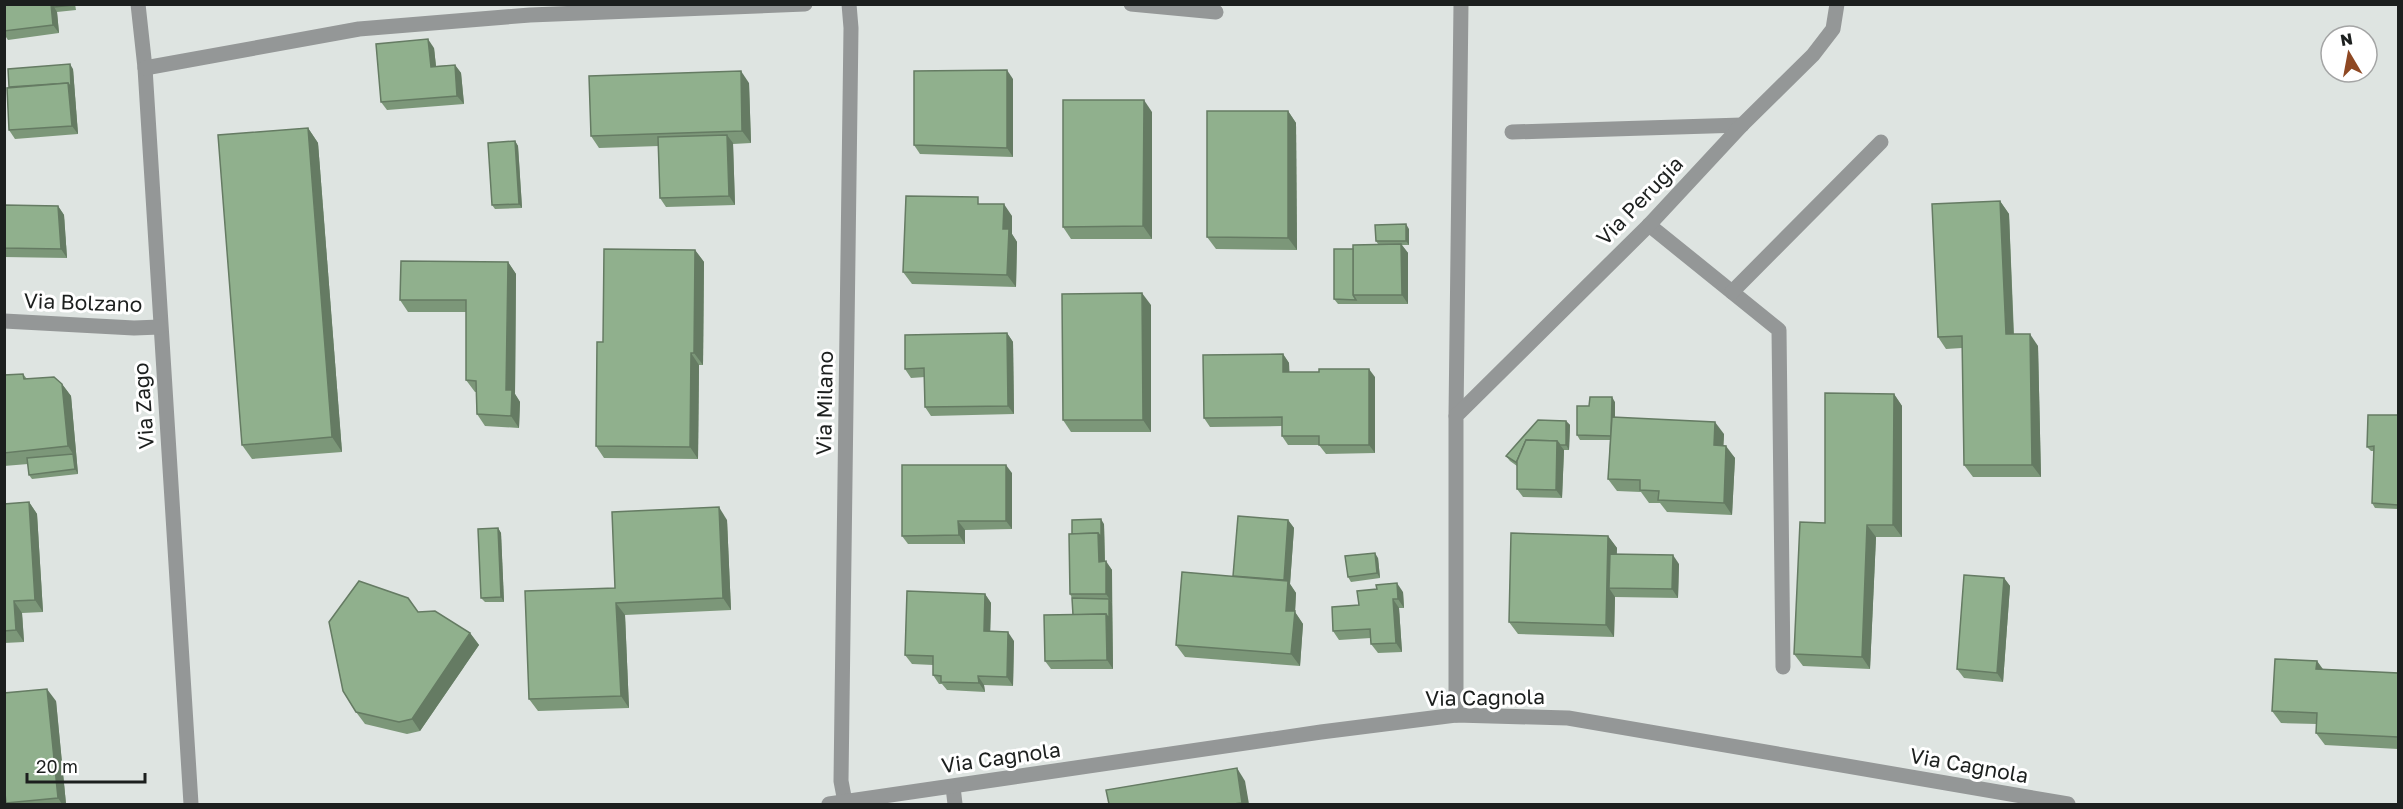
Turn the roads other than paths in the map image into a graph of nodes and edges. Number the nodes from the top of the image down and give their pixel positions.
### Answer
1 (138, 4) edge
2 (805, 4) edge
3 (849, 4) edge
4 (1131, 4) edge
5 (1461, 4) edge
6 (1837, 4) edge
7 (1216, 12) dead end
8 (145, 68) junction
9 (1742, 125) junction
10 (1512, 132) dead end
11 (1881, 142) dead end
12 (1648, 225) junction
13 (1732, 292) junction
14 (4, 321) edge
15 (160, 327) junction
16 (1456, 416) junction
17 (1783, 667) dead end
18 (1456, 715) junction
19 (953, 787) junction
20 (845, 802) junction
21 (191, 804) edge
22 (829, 804) edge
23 (955, 804) edge
24 (2068, 804) edge

1 - 8 street, Via Zago
2 - 8 street
3 - 20 street, Via Milano
4 - 7 street
5 - 16 street
6 - 9 street, Via Perugia
8 - 15 street, Via Zago
9 - 10 street
9 - 12 street, Via Perugia
11 - 13 street
12 - 13 street
12 - 16 street, Via Perugia
13 - 17 street
14 - 15 street, Via Bolzano
15 - 21 street, Via Zago
16 - 18 street
18 - 19 street, Via Cagnola
18 - 24 street, Via Cagnola
19 - 20 street, Via Cagnola
19 - 23 street
20 - 22 street, Via Cagnola

